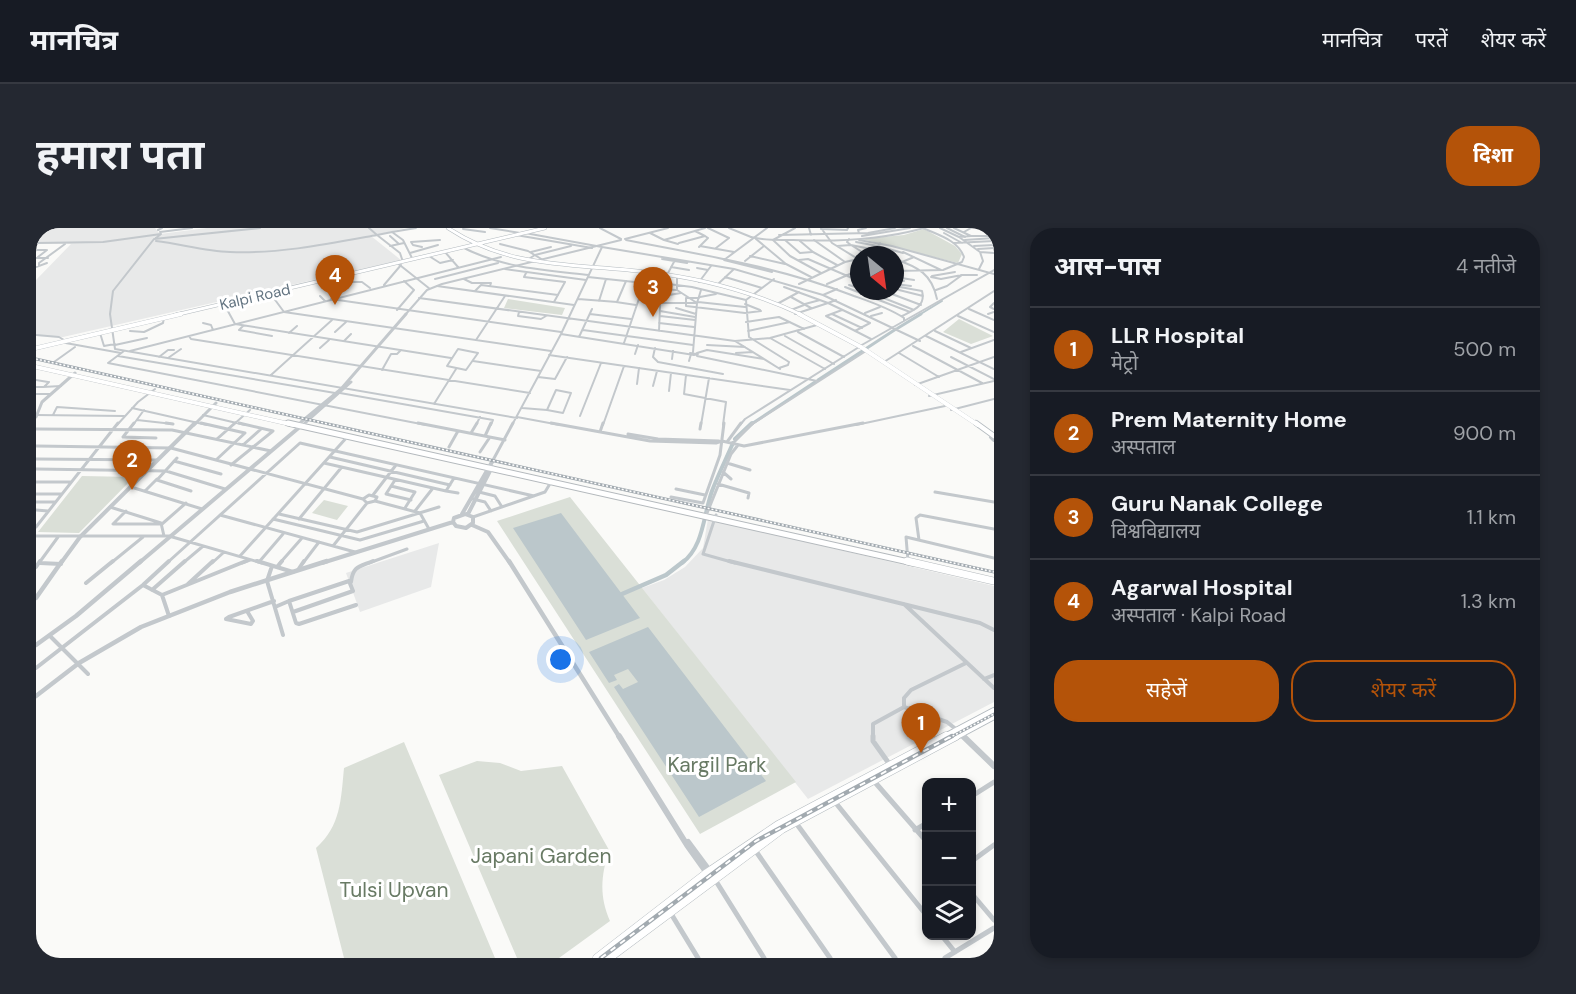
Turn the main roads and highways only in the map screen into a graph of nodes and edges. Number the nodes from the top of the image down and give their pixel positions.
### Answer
1 (541, 228) edge
2 (449, 229) edge
3 (522, 233) junction
4 (472, 244) junction
5 (461, 247) junction
6 (400, 262) junction
7 (536, 262) junction
8 (648, 273) junction
9 (699, 281) junction
10 (751, 295) junction
11 (797, 314) junction
12 (164, 317) junction
13 (112, 329) junction
14 (61, 341) junction
15 (36, 348) edge
16 (863, 349) junction
17 (36, 366) edge
18 (932, 395) junction
19 (952, 409) junction
20 (301, 424) junction
21 (993, 438) edge
22 (390, 443) junction
23 (491, 465) junction
24 (501, 470) junction
25 (486, 474) road end
26 (537, 476) junction
27 (705, 514) junction
28 (994, 579) edge
29 (994, 711) edge
30 (994, 716) edge
31 (959, 732) junction
32 (873, 780) joint
33 (848, 791) junction
34 (710, 874) junction
35 (597, 958) edge
36 (611, 958) edge

1 - 3 main road, Kalpi Road
2 - 4 main road
3 - 4 main road, Kalpi Road
3 - 4 main road, Kalpi Road
4 - 5 main road, Kalpi Road
4 - 7 main road
4 - 7 main road
5 - 6 main road, Kalpi Road
5 - 6 main road, Kalpi Road
6 - 12 main road, Kalpi Road
6 - 12 main road, Kalpi Road
7 - 8 main road
8 - 9 main road
8 - 9 main road
9 - 10 main road
9 - 10 main road
10 - 11 main road
10 - 11 main road
11 - 16 main road
11 - 16 main road
12 - 13 main road, Kalpi Road
13 - 14 main road, Kalpi Road
13 - 14 main road, Kalpi Road
14 - 15 main road, Kalpi Road
16 - 18 main road
17 - 20 highway
18 - 19 main road
18 - 19 main road
19 - 21 main road
20 - 22 highway
20 - 22 highway
22 - 23 highway
22 - 23 highway
23 - 24 highway
23 - 26 highway
24 - 25 highway
24 - 26 highway
26 - 27 highway
26 - 27 highway
27 - 28 highway
29 - 31 main road
30 - 31 main road
31 - 32 main road
31 - 33 main road
32 - 33 main road
33 - 34 main road
33 - 34 main road
34 - 35 main road
34 - 36 main road

